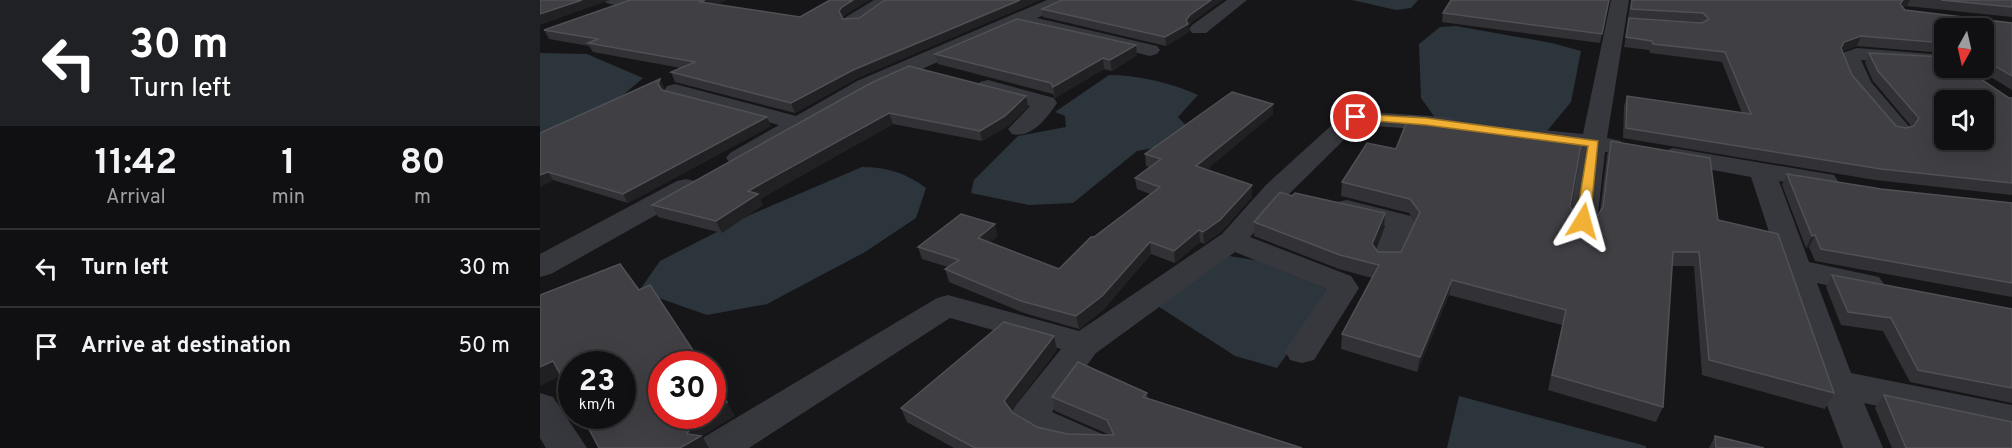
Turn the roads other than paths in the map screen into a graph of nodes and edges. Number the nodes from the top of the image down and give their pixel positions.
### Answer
1 (611, 0) edge
2 (653, 0) edge
3 (886, 0) edge
4 (1060, 0) edge
5 (1238, 0) edge
6 (1620, 0) edge
7 (631, 1) edge
8 (596, 14) edge
9 (1015, 19) junction
10 (853, 21) edge
11 (1199, 29) dead end
12 (1150, 50) dead end
13 (1934, 60) edge
14 (910, 66) junction
15 (943, 75) edge
16 (966, 81) edge
17 (675, 91) edge
18 (797, 123) junction
19 (1471, 127) edge
20 (1020, 129) dead end
21 (1900, 130) edge
22 (1516, 133) edge
23 (1594, 143) junction
24 (1762, 171) junction
25 (1853, 186) edge
26 (1276, 191) junction
27 (1583, 221) edge
28 (1233, 240) junction
29 (1388, 257) edge
30 (540, 267) edge
31 (1796, 269) junction
32 (1892, 289) edge
33 (1084, 344) junction
34 (1302, 351) dead end
35 (1837, 384) junction
36 (540, 407) edge
37 (2012, 420) edge
38 (567, 448) edge
39 (718, 448) edge
40 (1095, 448) edge
41 (1863, 448) edge

1 - 7 street
2 - 7 street
3 - 10 street
4 - 9 street
5 - 11 street
6 - 23 street
7 - 8 street
9 - 12 street
9 - 14 street
13 - 21 street
14 - 15 street
14 - 18 street
16 - 20 street
17 - 18 street
18 - 30 street
19 - 26 street
22 - 23 street
23 - 24 street
23 - 27 street
24 - 25 street
24 - 31 street
26 - 28 street
26 - 29 street
28 - 33 street
28 - 34 street
31 - 32 street
31 - 35 street
33 - 39 street
33 - 40 street
35 - 37 street
35 - 41 street
36 - 38 street

